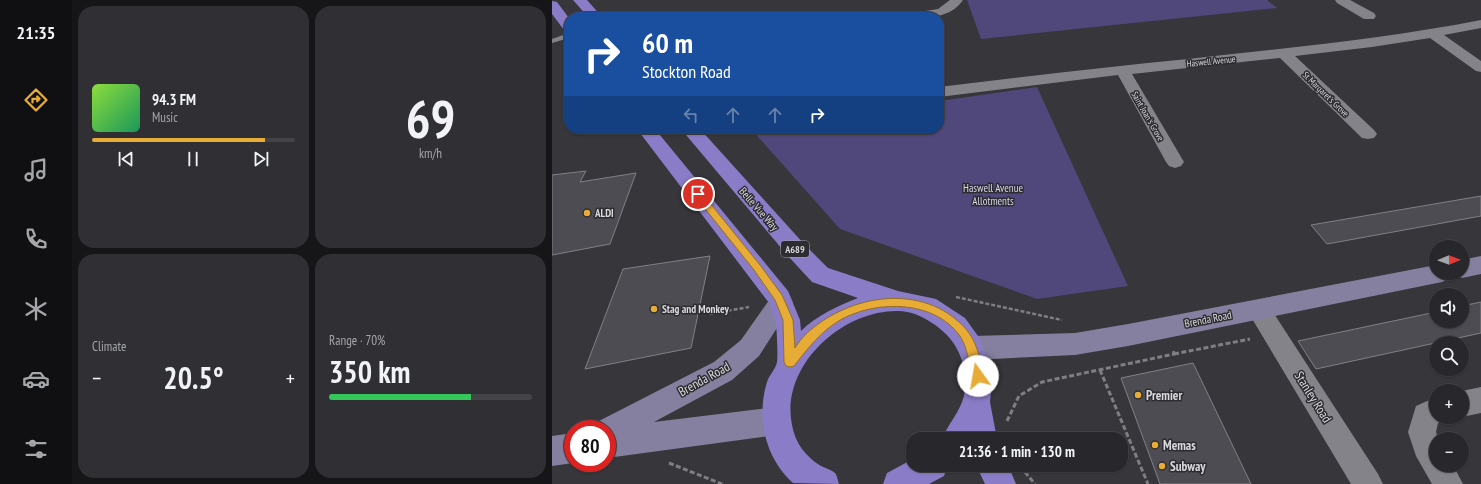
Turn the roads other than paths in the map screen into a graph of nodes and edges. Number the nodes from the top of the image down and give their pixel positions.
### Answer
1 (580, 0) edge
2 (956, 0) edge
3 (1341, 0) edge
4 (552, 5) edge
5 (591, 12) edge
6 (944, 12) edge
7 (1369, 16) dead end
8 (564, 21) edge
9 (1481, 24) edge
10 (1433, 34) junction
11 (564, 38) edge
12 (552, 42) edge
13 (1284, 54) junction
14 (1481, 68) edge
15 (1122, 70) junction
16 (944, 91) edge
17 (650, 134) edge
18 (694, 134) edge
19 (1368, 134) dead end
20 (1175, 162) dead end
21 (1481, 265) edge
22 (1469, 268) edge
23 (1429, 276) edge
24 (903, 302) junction
25 (781, 303) junction
26 (1259, 310) junction
27 (972, 348) junction
28 (790, 362) junction
29 (1481, 400) edge
30 (976, 402) junction
31 (1469, 403) edge
32 (1429, 414) edge
33 (776, 421) junction
34 (616, 427) edge
35 (962, 432) edge
36 (981, 432) edge
37 (616, 442) edge
38 (564, 449) edge
39 (552, 451) edge
40 (1429, 451) edge
41 (920, 472) edge
42 (995, 472) edge
43 (1441, 472) edge
44 (824, 484) edge
45 (898, 484) edge
46 (1001, 484) edge
47 (1368, 484) edge
48 (1448, 484) edge

1 - 5 highway
2 - 6 street
3 - 7 street
4 - 8 highway
9 - 10 street, Haswell Avenue
10 - 13 street, Haswell Avenue
10 - 14 street
11 - 12 lane
13 - 15 street, Haswell Avenue
13 - 19 street, St Margaret's Grove
15 - 16 street, Haswell Avenue
15 - 20 street, Saint Joan's Grove
17 - 25 highway, A689
18 - 24 highway, Belle Vue Way / A689
21 - 22 main road
23 - 26 main road, Brenda Road
24 - 27 highway, A689
24 - 28 highway, A689
25 - 28 highway, A689
25 - 34 main road, Brenda Road
26 - 27 main road, Brenda Road
26 - 47 street, Stanley Road
27 - 30 highway, A689
28 - 33 highway, A689
29 - 31 street
30 - 35 highway, A689
30 - 36 highway, A689
32 - 40 street
33 - 37 main road
33 - 44 highway, A689
38 - 39 main road
41 - 45 highway
42 - 46 highway
43 - 48 street

